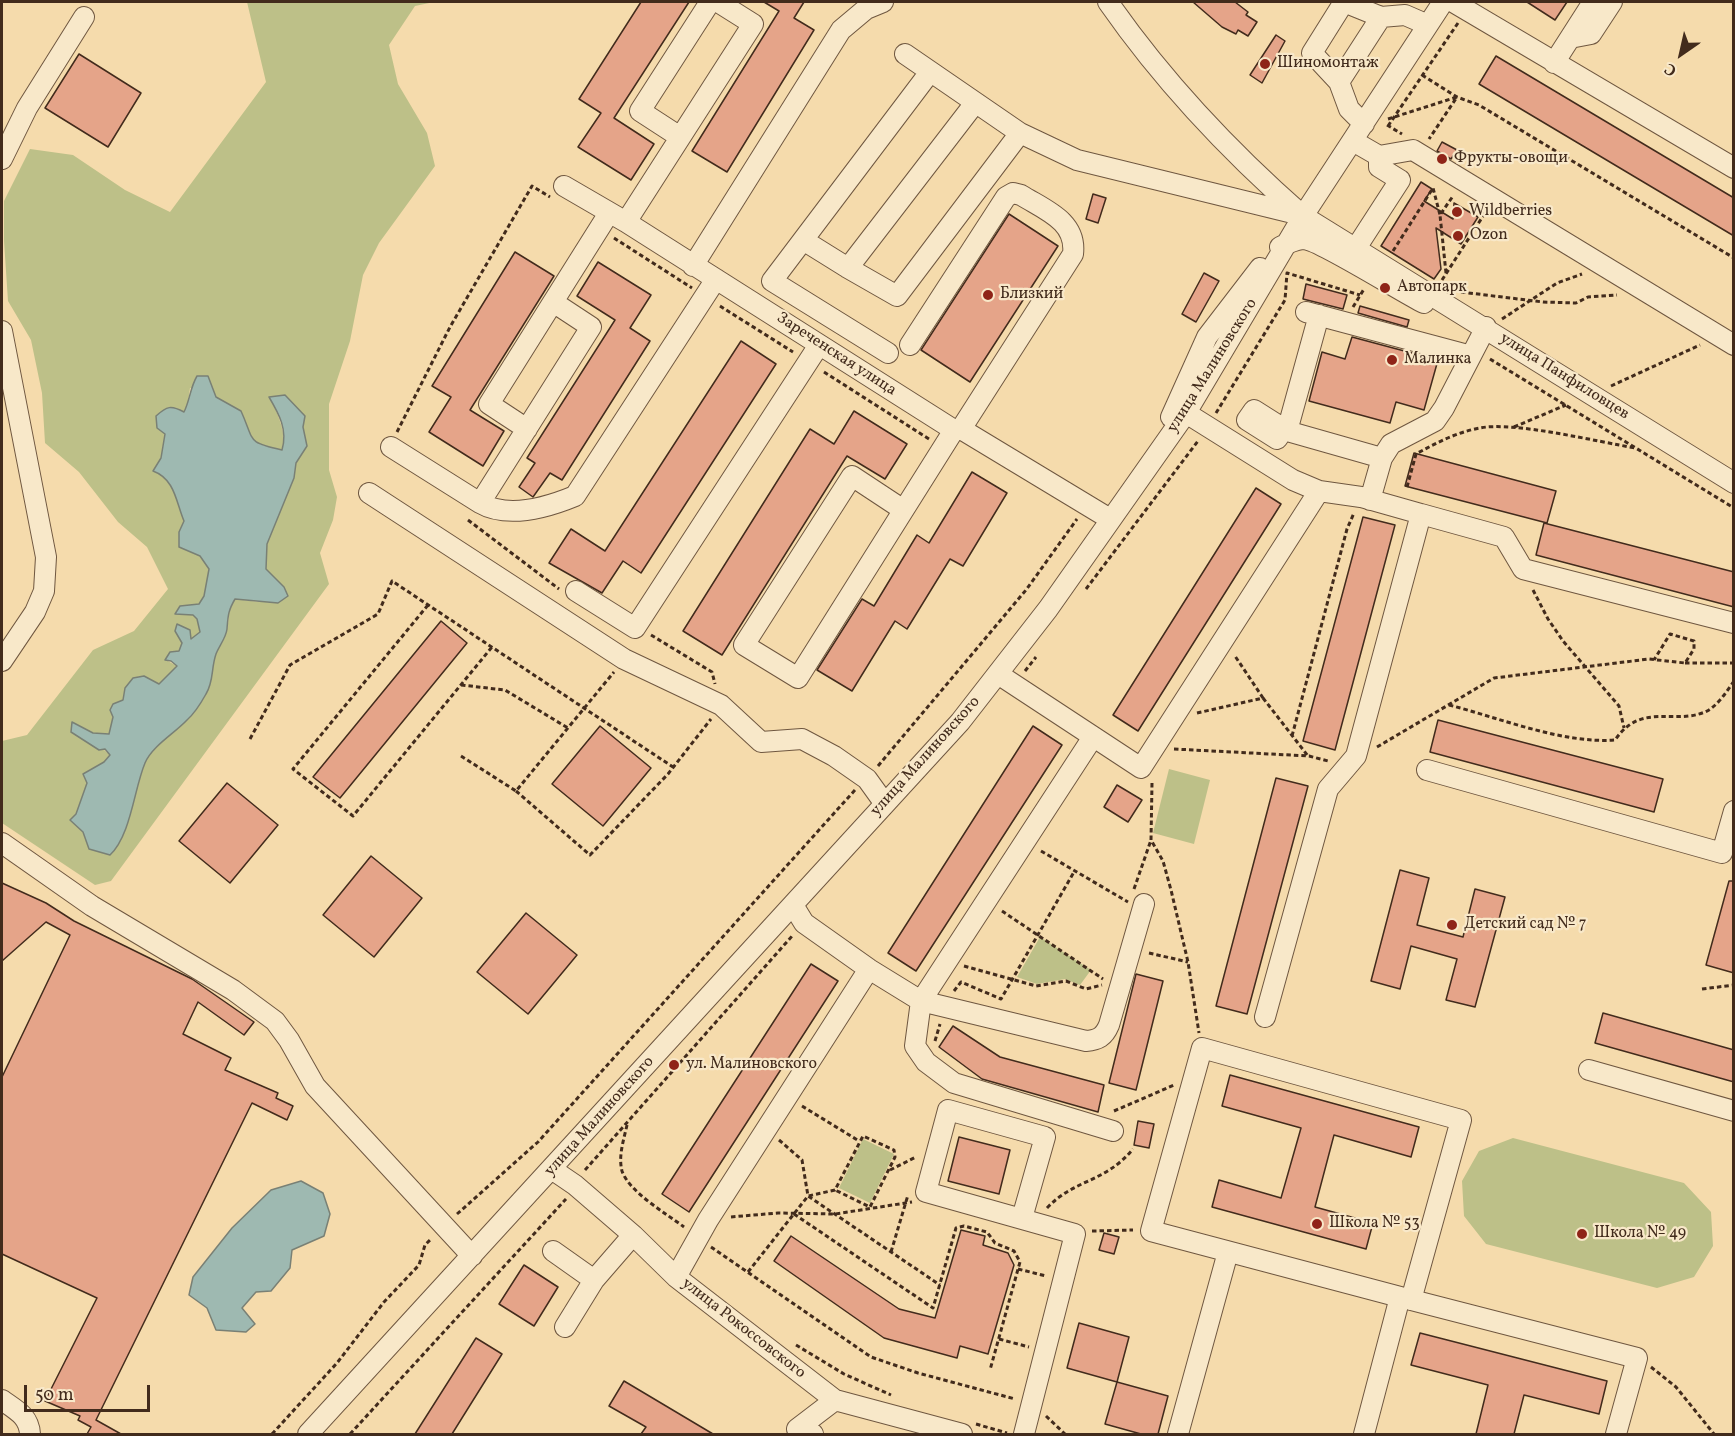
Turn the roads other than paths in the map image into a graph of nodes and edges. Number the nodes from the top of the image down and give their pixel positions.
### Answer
1 (711, 2) edge
2 (718, 2) edge
3 (883, 2) edge
4 (1108, 2) edge
5 (1443, 2) edge
6 (1593, 2) edge
7 (1612, 2) edge
8 (1461, 6) edge
9 (84, 17) dead end
10 (1380, 17) junction
11 (1428, 26) junction
12 (1570, 38) junction
13 (905, 54) dead end
14 (1554, 63) junction
15 (930, 72) junction
16 (1339, 82) junction
17 (975, 104) junction
18 (1364, 124) junction
19 (1020, 134) junction
20 (680, 137) junction
21 (1353, 141) junction
22 (1379, 156) junction
23 (2, 159) edge
24 (1730, 166) edge
25 (558, 192) road end
26 (1303, 216) junction
27 (1522, 217) junction
28 (611, 221) junction
29 (803, 240) junction
30 (1287, 243) junction
31 (1356, 248) junction
32 (693, 266) junction
33 (848, 268) junction
34 (716, 279) junction
35 (553, 302) junction
36 (1485, 329) junction
37 (2, 331) edge
38 (1726, 341) edge
39 (819, 345) junction
40 (910, 345) dead end
41 (888, 353) dead end
42 (1472, 353) junction
43 (1186, 412) junction
44 (527, 429) junction
45 (953, 435) junction
46 (391, 447) road end
47 (1148, 466) junction
48 (1380, 466) junction
49 (1734, 483) edge
50 (1319, 491) junction
51 (369, 493) dead end
52 (1365, 499) junction
53 (480, 503) junction
54 (902, 509) junction
55 (1413, 512) junction
56 (1110, 519) junction
57 (571, 592) road end
58 (1734, 623) edge
59 (2, 662) edge
60 (998, 674) junction
61 (1093, 737) junction
62 (1426, 770) dead end
63 (885, 804) junction
64 (1734, 811) edge
65 (2, 843) edge
66 (793, 904) junction
67 (1137, 904) road end
68 (869, 969) junction
69 (921, 1001) junction
70 (1265, 1017) dead end
71 (1589, 1070) dead end
72 (1734, 1111) edge
73 (1113, 1122) road end
74 (552, 1170) junction
75 (1030, 1221) junction
76 (633, 1234) junction
77 (552, 1251) dead end
78 (1228, 1252) junction
79 (471, 1256) junction
80 (676, 1277) junction
81 (594, 1280) junction
82 (1405, 1299) junction
83 (565, 1327) dead end
84 (2, 1400) edge
85 (835, 1400) junction
86 (964, 1428) edge
87 (802, 1433) edge
88 (30, 1434) edge
89 (308, 1434) edge
90 (1024, 1434) edge
91 (1178, 1434) edge
92 (1365, 1434) edge
93 (1616, 1434) edge

1 - 20 street
2 - 20 street
3 - 32 street
4 - 26 street
5 - 11 street, улица Малиновского
6 - 12 street
7 - 12 street
8 - 14 street
9 - 23 street
10 - 11 street
10 - 16 street
10 - 16 street
11 - 18 street, улица Малиновского
12 - 14 street
13 - 15 street
14 - 24 street
15 - 17 street
15 - 29 street
16 - 18 street
17 - 19 street
17 - 33 street
18 - 21 street, улица Малиновского
19 - 26 street
19 - 33 street
20 - 28 street
21 - 22 street
21 - 26 street, улица Малиновского
22 - 27 street
22 - 31 street
25 - 28 street, Зареченская улица
26 - 30 street, улица Малиновского
26 - 31 street
27 - 38 street
27 - 38 street
28 - 32 street, Зареченская улица
28 - 35 street
29 - 33 street
29 - 41 street
30 - 36 street
30 - 43 street, улица Малиновского
30 - 47 street
31 - 36 street, улица Панфиловцев
32 - 34 street, Зареченская улица
34 - 39 street, Зареченская улица
34 - 53 street
35 - 44 street
35 - 44 street
36 - 42 street
36 - 49 street, улица Панфиловцев
37 - 59 street
39 - 45 street, Зареченская улица
39 - 57 street
40 - 45 street
42 - 48 street
42 - 48 street
43 - 47 street, улица Малиновского
43 - 50 street
44 - 53 street
45 - 54 street
45 - 56 street, Зареченская улица
46 - 53 street
47 - 56 street, улица Малиновского
48 - 52 street
48 - 55 street
50 - 52 street
50 - 61 street
51 - 63 street
52 - 55 street
54 - 54 street
55 - 58 street
55 - 70 street
56 - 60 street, улица Малиновского
60 - 61 street
60 - 63 street, улица Малиновского
61 - 69 street
62 - 64 street
63 - 66 street, улица Малиновского
65 - 79 street
66 - 68 street
66 - 74 street, улица Малиновского
67 - 69 street
68 - 69 street
68 - 80 street
69 - 73 street
71 - 72 street
74 - 76 street, улица Рокоссовского
74 - 79 street, улица Малиновского
75 - 75 street
75 - 90 street
76 - 80 street, улица Рокоссовского
76 - 81 street
77 - 81 street
78 - 82 street
78 - 82 street
78 - 91 street
79 - 89 street, улица Малиновского
80 - 85 street, улица Рокоссовского
81 - 83 street
82 - 92 street
82 - 93 street
84 - 88 street
85 - 86 street, улица Рокоссовского
85 - 87 street

